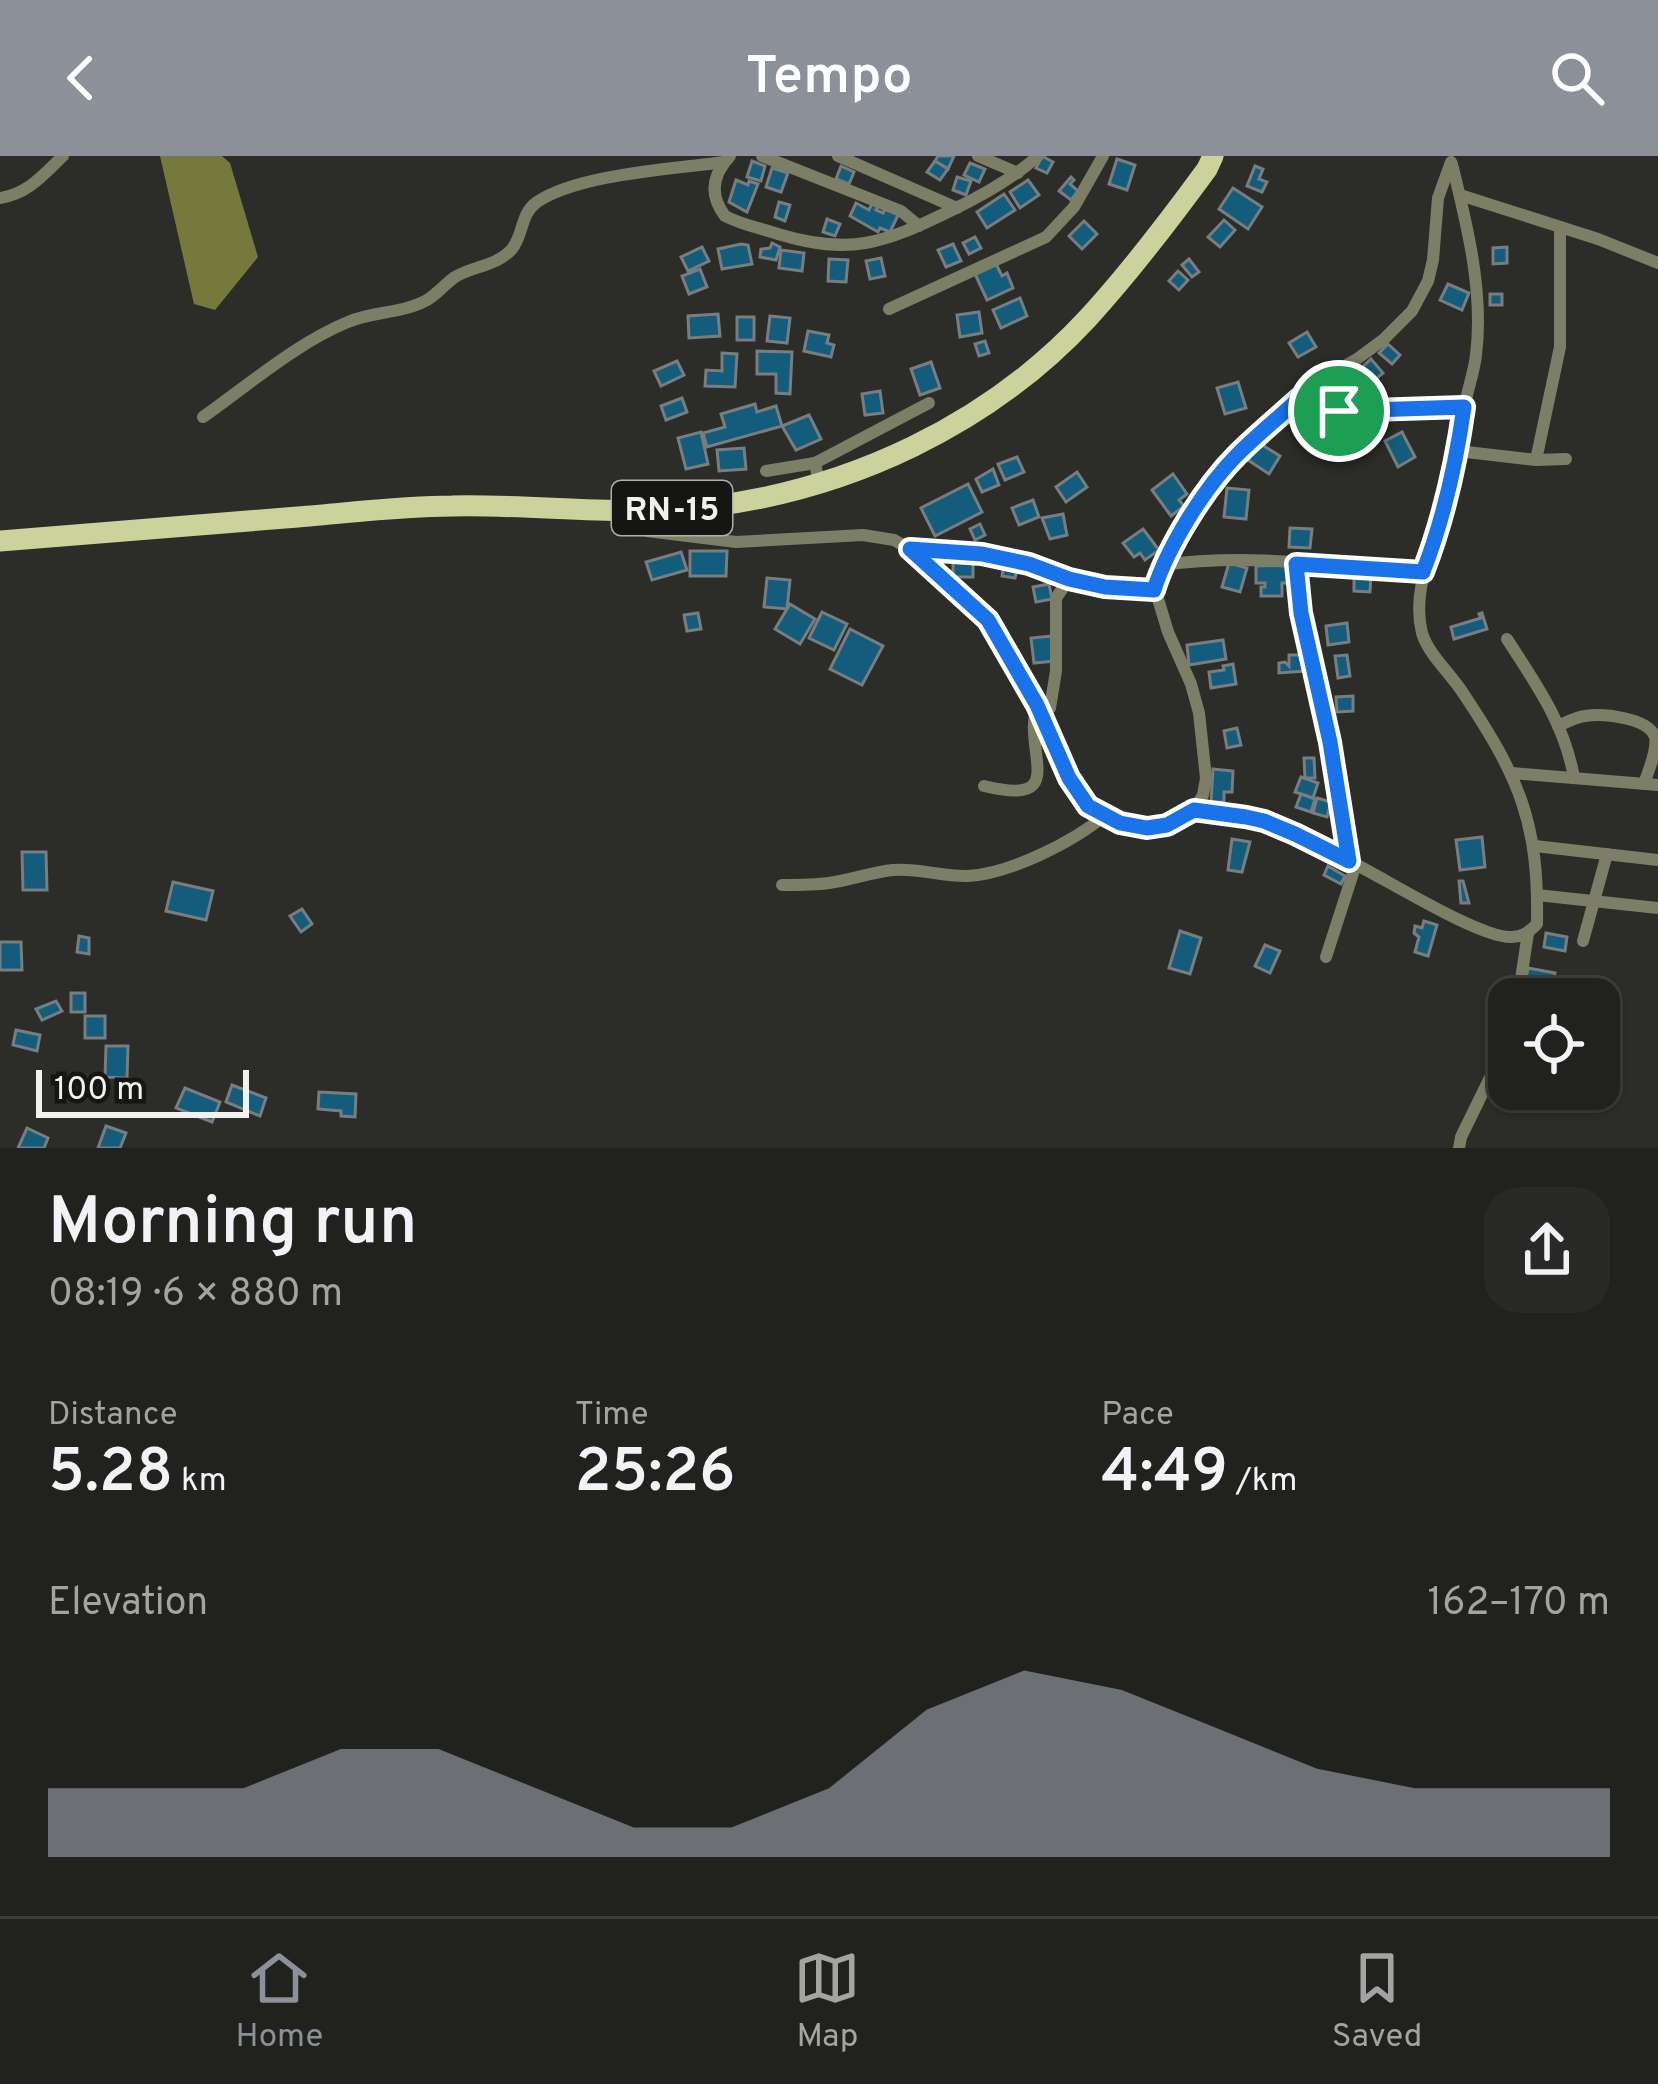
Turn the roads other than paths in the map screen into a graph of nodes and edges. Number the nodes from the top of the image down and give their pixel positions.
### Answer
1 (63, 156) edge
2 (762, 156) edge
3 (838, 156) edge
4 (978, 156) edge
5 (1037, 156) edge
6 (1103, 156) edge
7 (1214, 156) edge
8 (727, 159) edge
9 (1451, 159) edge
10 (1018, 173) junction
11 (1460, 195) junction
12 (0, 198) edge
13 (957, 208) junction
14 (919, 226) junction
15 (1560, 228) junction
16 (1658, 263) edge
17 (889, 309) dead end
18 (1300, 398) junction
19 (929, 403) dead end
20 (1464, 407) junction
21 (203, 417) dead end
22 (1458, 451) junction
23 (1566, 459) dead end
24 (1536, 460) junction
25 (766, 471) dead end
26 (817, 473) junction
27 (626, 511) junction
28 (0, 541) edge
29 (910, 549) junction
30 (1296, 564) junction
31 (1163, 565) junction
32 (1423, 572) junction
33 (1069, 579) junction
34 (1154, 590) junction
35 (1507, 639) dead end
36 (1040, 711) junction
37 (1558, 726) junction
38 (1511, 773) junction
39 (1574, 778) junction
40 (1651, 784) edge
41 (984, 786) dead end
42 (1194, 810) junction
43 (1103, 816) junction
44 (1534, 846) junction
45 (1607, 854) junction
46 (1658, 860) edge
47 (1353, 862) junction
48 (782, 885) dead end
49 (1538, 895) junction
50 (1594, 899) junction
51 (1658, 908) edge
52 (1528, 933) junction
53 (1583, 941) dead end
54 (1326, 957) dead end
55 (1521, 978) edge
56 (1488, 1085) edge
57 (1459, 1148) edge

1 - 12 street
2 - 14 street
3 - 13 street
4 - 10 street
5 - 10 street
6 - 17 street
7 - 26 main road, RN-15
8 - 14 street
8 - 21 street
9 - 11 street
9 - 18 street
10 - 13 street
11 - 15 street
11 - 20 street
13 - 14 street
15 - 16 street
15 - 24 street
18 - 20 street
18 - 31 street
19 - 26 street
20 - 22 street
22 - 24 street
22 - 32 street
23 - 24 street
25 - 26 street
26 - 27 main road, RN-15
27 - 28 main road, RN-15
27 - 29 street
29 - 33 street
29 - 36 street
30 - 31 street
30 - 32 street
30 - 47 street
31 - 34 street
32 - 38 street
33 - 34 street
33 - 36 street
34 - 42 street
35 - 37 street
36 - 41 street
36 - 43 street
37 - 39 street
37 - 40 street
38 - 39 street
38 - 44 street
39 - 40 street
42 - 43 street
42 - 47 street
43 - 48 street
44 - 45 street
44 - 49 street
45 - 46 street
45 - 50 street
47 - 52 street
47 - 54 street
49 - 50 street
49 - 52 street
50 - 51 street
50 - 53 street
52 - 55 street
56 - 57 street

